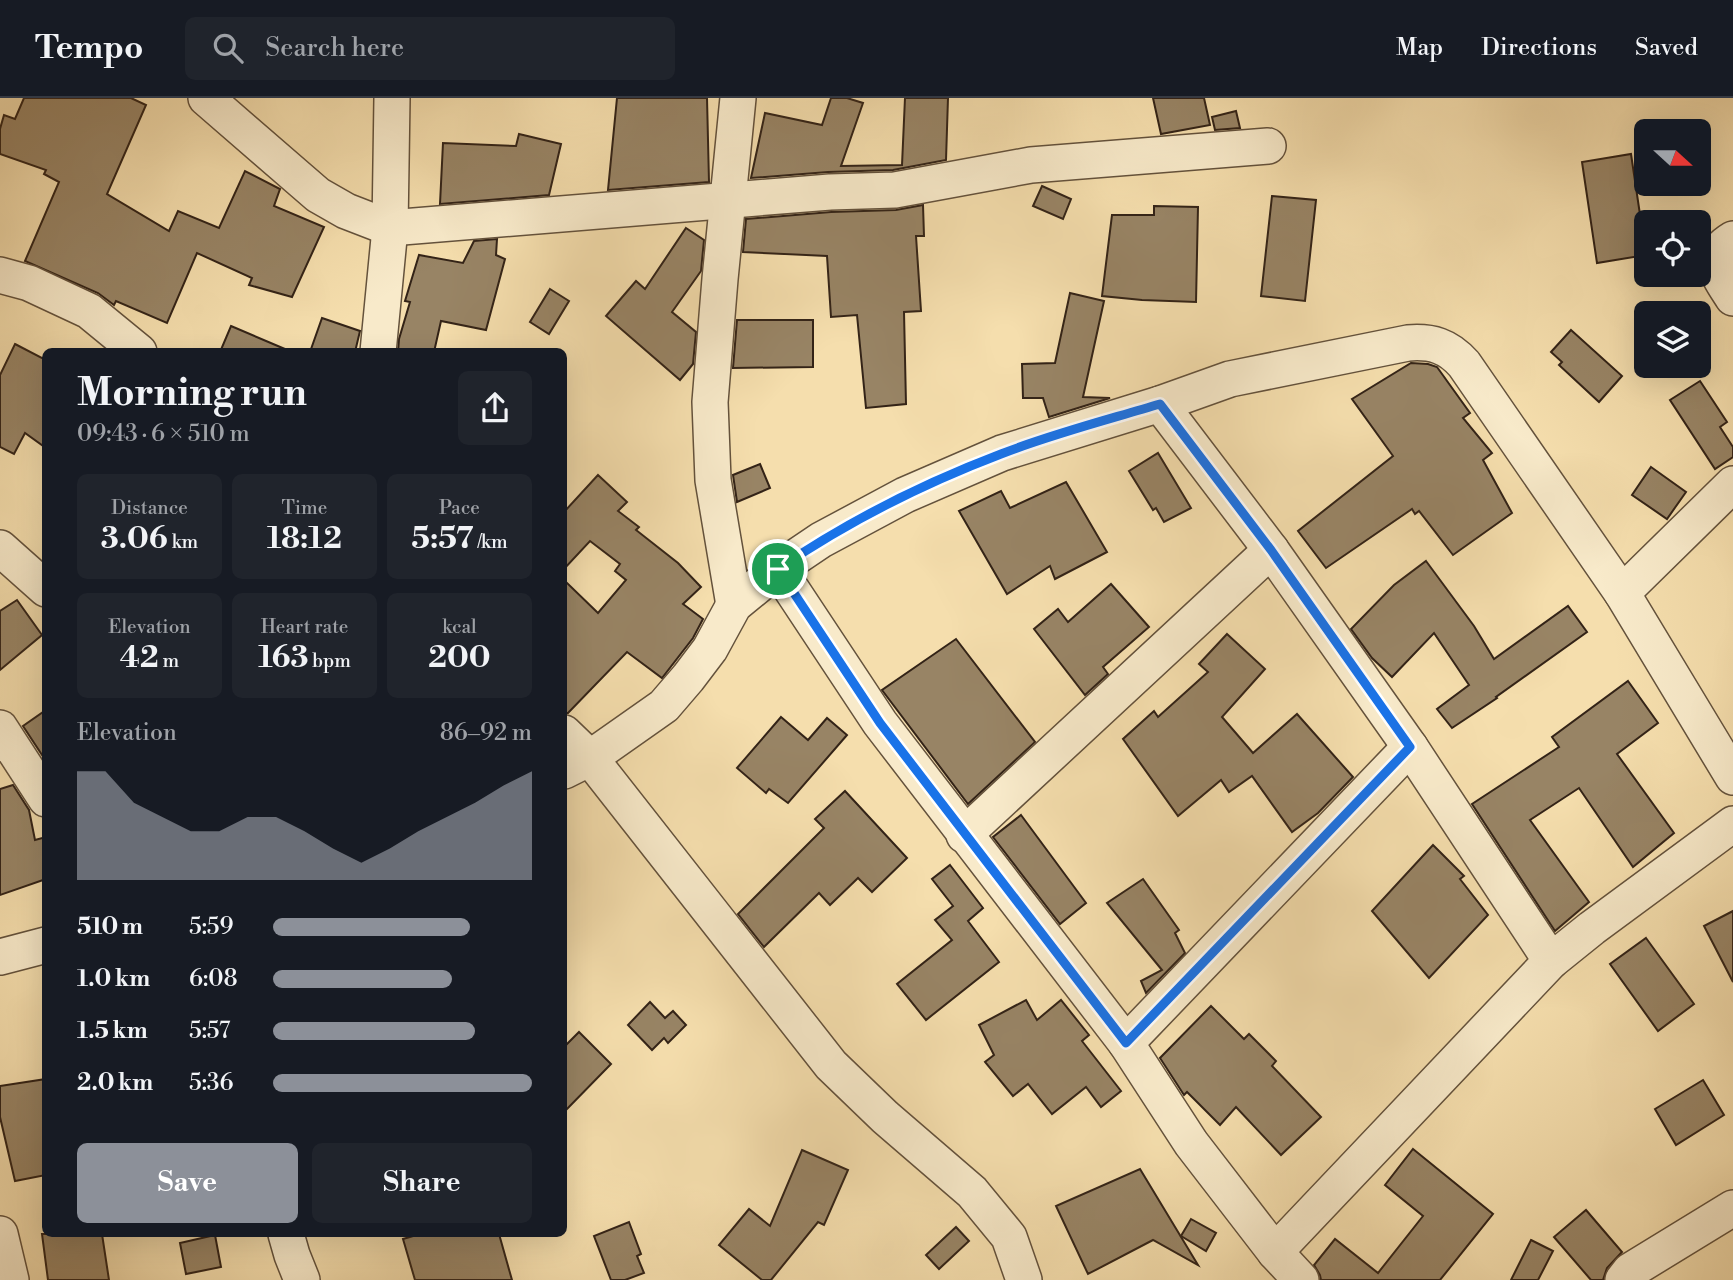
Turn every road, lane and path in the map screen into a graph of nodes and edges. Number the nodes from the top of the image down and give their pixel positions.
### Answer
1 (206, 98) edge
2 (392, 98) edge
3 (738, 98) edge
4 (1268, 146) dead end
5 (728, 201) junction
6 (390, 228) junction
7 (1733, 239) edge
8 (0, 275) edge
9 (1733, 298) edge
10 (134, 348) edge
11 (378, 348) edge
12 (1160, 404) junction
13 (1733, 484) edge
14 (0, 548) edge
15 (1271, 550) junction
16 (778, 569) junction
17 (42, 585) edge
18 (1622, 593) junction
19 (734, 605) junction
20 (0, 727) edge
21 (567, 740) edge
22 (1410, 747) junction
23 (577, 765) edge
24 (1733, 777) edge
25 (42, 793) edge
26 (1733, 824) edge
27 (964, 835) junction
28 (42, 946) edge
29 (0, 957) edge
30 (1551, 961) junction
31 (1126, 1043) junction
32 (1733, 1208) edge
33 (0, 1234) edge
34 (287, 1237) edge
35 (1275, 1252) junction
36 (11, 1280) edge
37 (302, 1280) edge
38 (1024, 1280) edge
39 (1301, 1280) edge
40 (1623, 1280) edge

1 - 6 street
2 - 6 street
3 - 5 street
4 - 5 street
5 - 6 street
5 - 19 street
6 - 11 street
7 - 9 street
8 - 10 street
12 - 15 street
12 - 16 street
12 - 18 street
13 - 18 street
14 - 17 street
15 - 22 street
15 - 27 street
16 - 19 street
16 - 27 street
18 - 24 street
19 - 23 street
20 - 25 street
21 - 23 street
22 - 30 street
22 - 31 street
23 - 38 street
26 - 30 street
27 - 31 street
28 - 29 street
30 - 35 street
31 - 35 street
32 - 40 street
33 - 36 street
34 - 37 street
35 - 39 street

